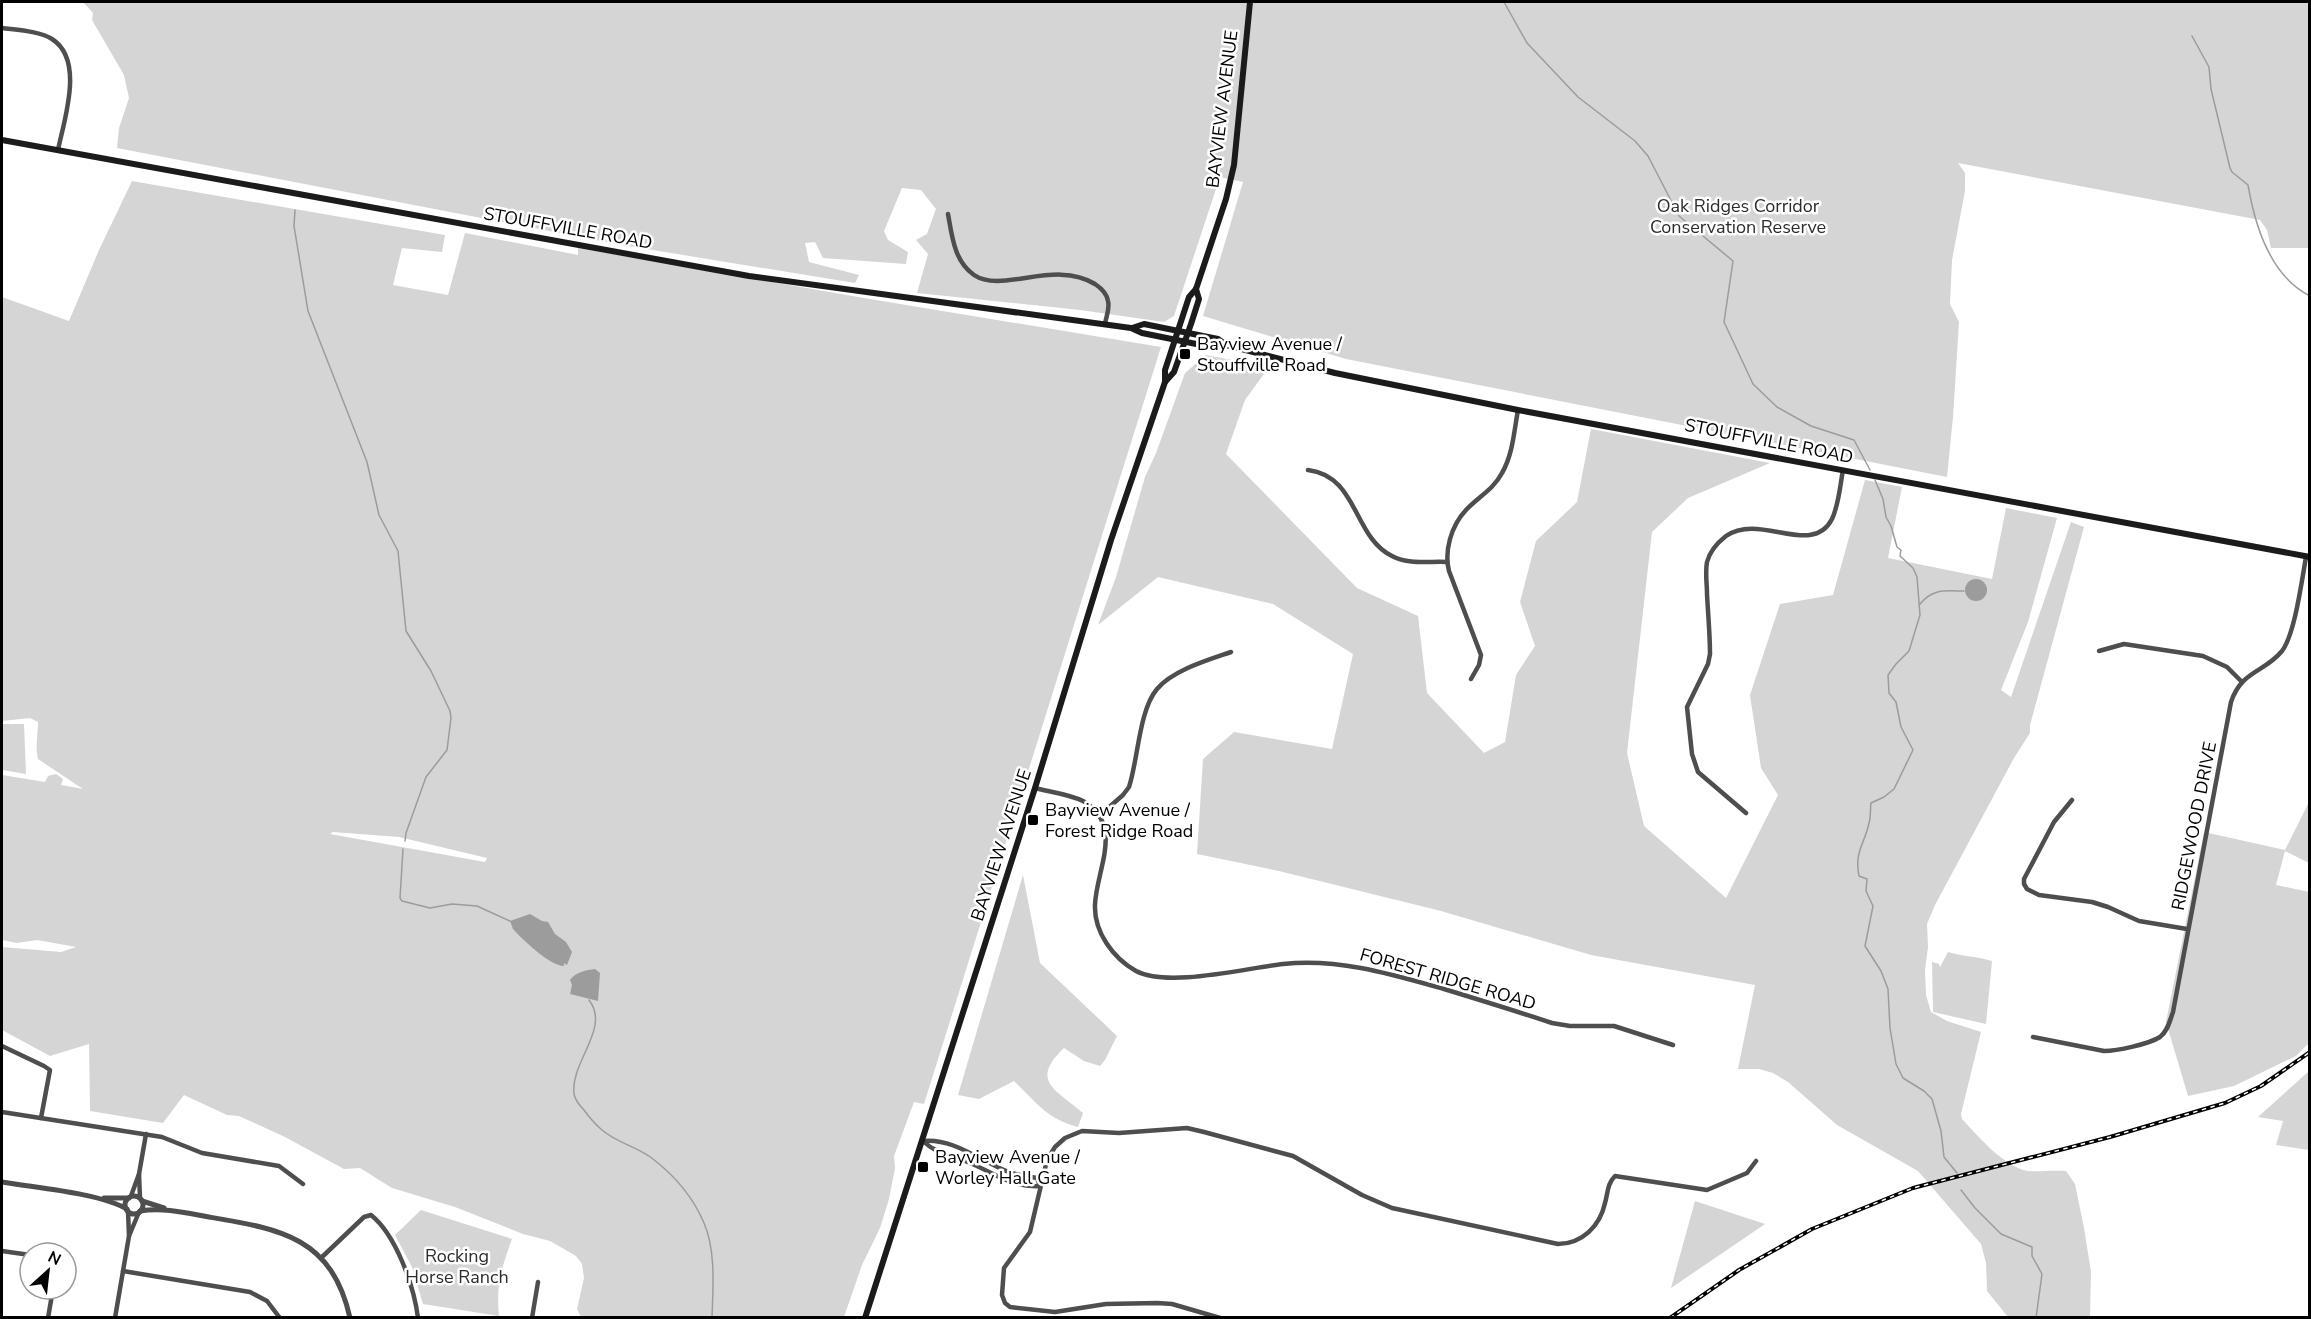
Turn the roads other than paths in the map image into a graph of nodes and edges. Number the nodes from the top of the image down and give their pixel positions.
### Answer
1 (1251, 2) edge
2 (2, 28) edge
3 (2, 140) edge
4 (58, 150) junction
5 (948, 214) dead end
6 (1196, 289) junction
7 (1106, 324) junction
8 (1131, 328) junction
9 (1178, 330) junction
10 (1188, 333) junction
11 (1175, 340) junction
12 (1185, 342) junction
13 (1226, 345) junction
14 (1165, 382) junction
15 (1518, 410) junction
16 (1308, 470) dead end
17 (1843, 470) junction
18 (2308, 557) edge
19 (1447, 562) junction
20 (2098, 651) dead end
21 (1231, 652) dead end
22 (1471, 679) dead end
23 (2241, 681) junction
24 (1035, 788) junction
25 (2072, 800) dead end
26 (1746, 813) dead end
27 (1099, 816) junction
28 (2187, 929) junction
29 (2033, 1037) dead end
30 (1673, 1045) dead end
31 (2, 1047) edge
32 (2, 1112) edge
33 (41, 1118) junction
34 (146, 1134) junction
35 (923, 1141) junction
36 (1756, 1161) dead end
37 (140, 1174) junction
38 (2, 1182) edge
39 (303, 1184) dead end
40 (1040, 1186) junction
41 (130, 1197) junction
42 (96, 1198) junction
43 (141, 1199) junction
44 (128, 1210) junction
45 (140, 1211) junction
46 (171, 1211) junction
47 (129, 1236) junction
48 (2, 1251) edge
49 (18, 1254) edge
50 (321, 1258) junction
51 (123, 1271) junction
52 (538, 1282) dead end
53 (51, 1301) edge
54 (48, 1317) edge
55 (116, 1317) edge
56 (280, 1317) edge
57 (350, 1317) edge
58 (418, 1317) edge
59 (532, 1317) edge
60 (865, 1317) edge
61 (1220, 1317) edge

1 - 6 main road, BAYVIEW AVENUE
2 - 4 street
3 - 4 main road, STOUFFVILLE ROAD
4 - 7 main road, STOUFFVILLE ROAD
5 - 7 street
6 - 9 main road, BAYVIEW AVENUE
6 - 10 main road, BAYVIEW AVENUE
7 - 8 main road, STOUFFVILLE ROAD
8 - 9 main road, STOUFFVILLE ROAD
8 - 11 main road, STOUFFVILLE ROAD
9 - 10 main road, STOUFFVILLE ROAD
9 - 11 main road, BAYVIEW AVENUE
10 - 12 main road, BAYVIEW AVENUE
10 - 13 main road, STOUFFVILLE ROAD
11 - 12 main road, STOUFFVILLE ROAD
11 - 14 main road, BAYVIEW AVENUE
12 - 13 main road, STOUFFVILLE ROAD
12 - 14 main road, BAYVIEW AVENUE
13 - 15 main road, STOUFFVILLE ROAD
14 - 24 main road, BAYVIEW AVENUE
15 - 17 main road, STOUFFVILLE ROAD
15 - 19 street
16 - 19 street
17 - 18 main road, STOUFFVILLE ROAD
17 - 26 street
18 - 23 street
19 - 22 street
20 - 23 street
21 - 27 street
23 - 28 street, RIDGEWOOD DRIVE
24 - 27 street
24 - 35 main road, BAYVIEW AVENUE
25 - 28 street, RIDGEWOOD DRIVE
27 - 30 street, FOREST RIDGE ROAD
28 - 29 street
31 - 33 street
32 - 33 street
33 - 34 street
34 - 37 street
34 - 39 street
35 - 40 street
35 - 40 street
35 - 60 main road, BAYVIEW AVENUE
36 - 40 street
37 - 41 street
37 - 43 street
38 - 42 street
40 - 61 street
41 - 42 street
41 - 43 street
41 - 44 street
42 - 44 street
43 - 45 street
43 - 46 street
44 - 45 street
44 - 47 street
45 - 46 street
45 - 47 street
46 - 50 street
47 - 51 street
48 - 49 street
50 - 57 street
50 - 58 street
51 - 55 street
51 - 56 street
52 - 59 street
53 - 54 street

